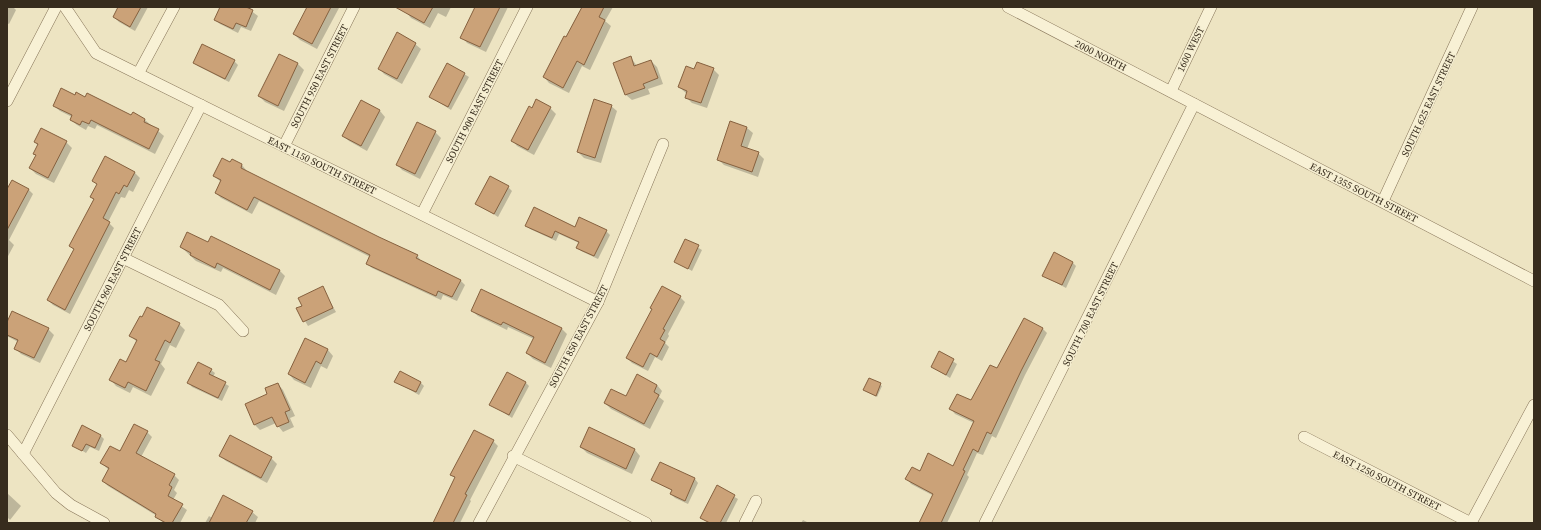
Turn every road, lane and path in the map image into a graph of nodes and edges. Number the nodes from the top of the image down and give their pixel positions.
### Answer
1 (56, 7) edge
2 (66, 7) edge
3 (174, 7) edge
4 (354, 7) edge
5 (527, 7) edge
6 (1008, 7) edge
7 (1211, 7) edge
8 (1472, 7) edge
9 (138, 74) junction
10 (1171, 91) junction
11 (7, 101) edge
12 (1194, 104) junction
13 (201, 105) junction
14 (663, 144) dead end
15 (284, 146) junction
16 (1383, 201) junction
17 (422, 214) junction
18 (123, 258) junction
19 (1534, 281) edge
20 (598, 302) junction
21 (243, 331) dead end
22 (1534, 405) edge
23 (7, 435) edge
24 (1304, 437) dead end
25 (23, 454) junction
26 (513, 456) junction
27 (756, 501) dead end
28 (104, 523) edge
29 (479, 523) edge
30 (646, 523) edge
31 (745, 523) edge
32 (985, 523) edge
33 (1471, 523) edge

1 - 11 street
2 - 9 street, EAST 1150 SOUTH STREET
3 - 9 street
4 - 15 street, SOUTH 950 EAST STREET
5 - 17 street, SOUTH 900 EAST STREET
6 - 10 street, 2000 NORTH
7 - 10 street, 1600 WEST
8 - 16 street, SOUTH 625 EAST STREET
9 - 13 street, EAST 1150 SOUTH STREET
10 - 12 street, 2000 NORTH
12 - 16 street, EAST 1355 SOUTH STREET
12 - 32 street, SOUTH 700 EAST STREET
13 - 15 street, EAST 1150 SOUTH STREET
13 - 18 street, SOUTH 960 EAST STREET
14 - 20 street, SOUTH 850 EAST STREET
15 - 17 street, EAST 1150 SOUTH STREET
16 - 19 street, EAST 1355 SOUTH STREET
17 - 20 street, EAST 1150 SOUTH STREET
18 - 21 street
18 - 25 street, SOUTH 960 EAST STREET
20 - 26 street, SOUTH 850 EAST STREET
22 - 33 street
23 - 25 street
24 - 33 street, EAST 1250 SOUTH STREET
25 - 28 street
26 - 29 street, SOUTH 850 EAST STREET
26 - 30 street
27 - 31 street

